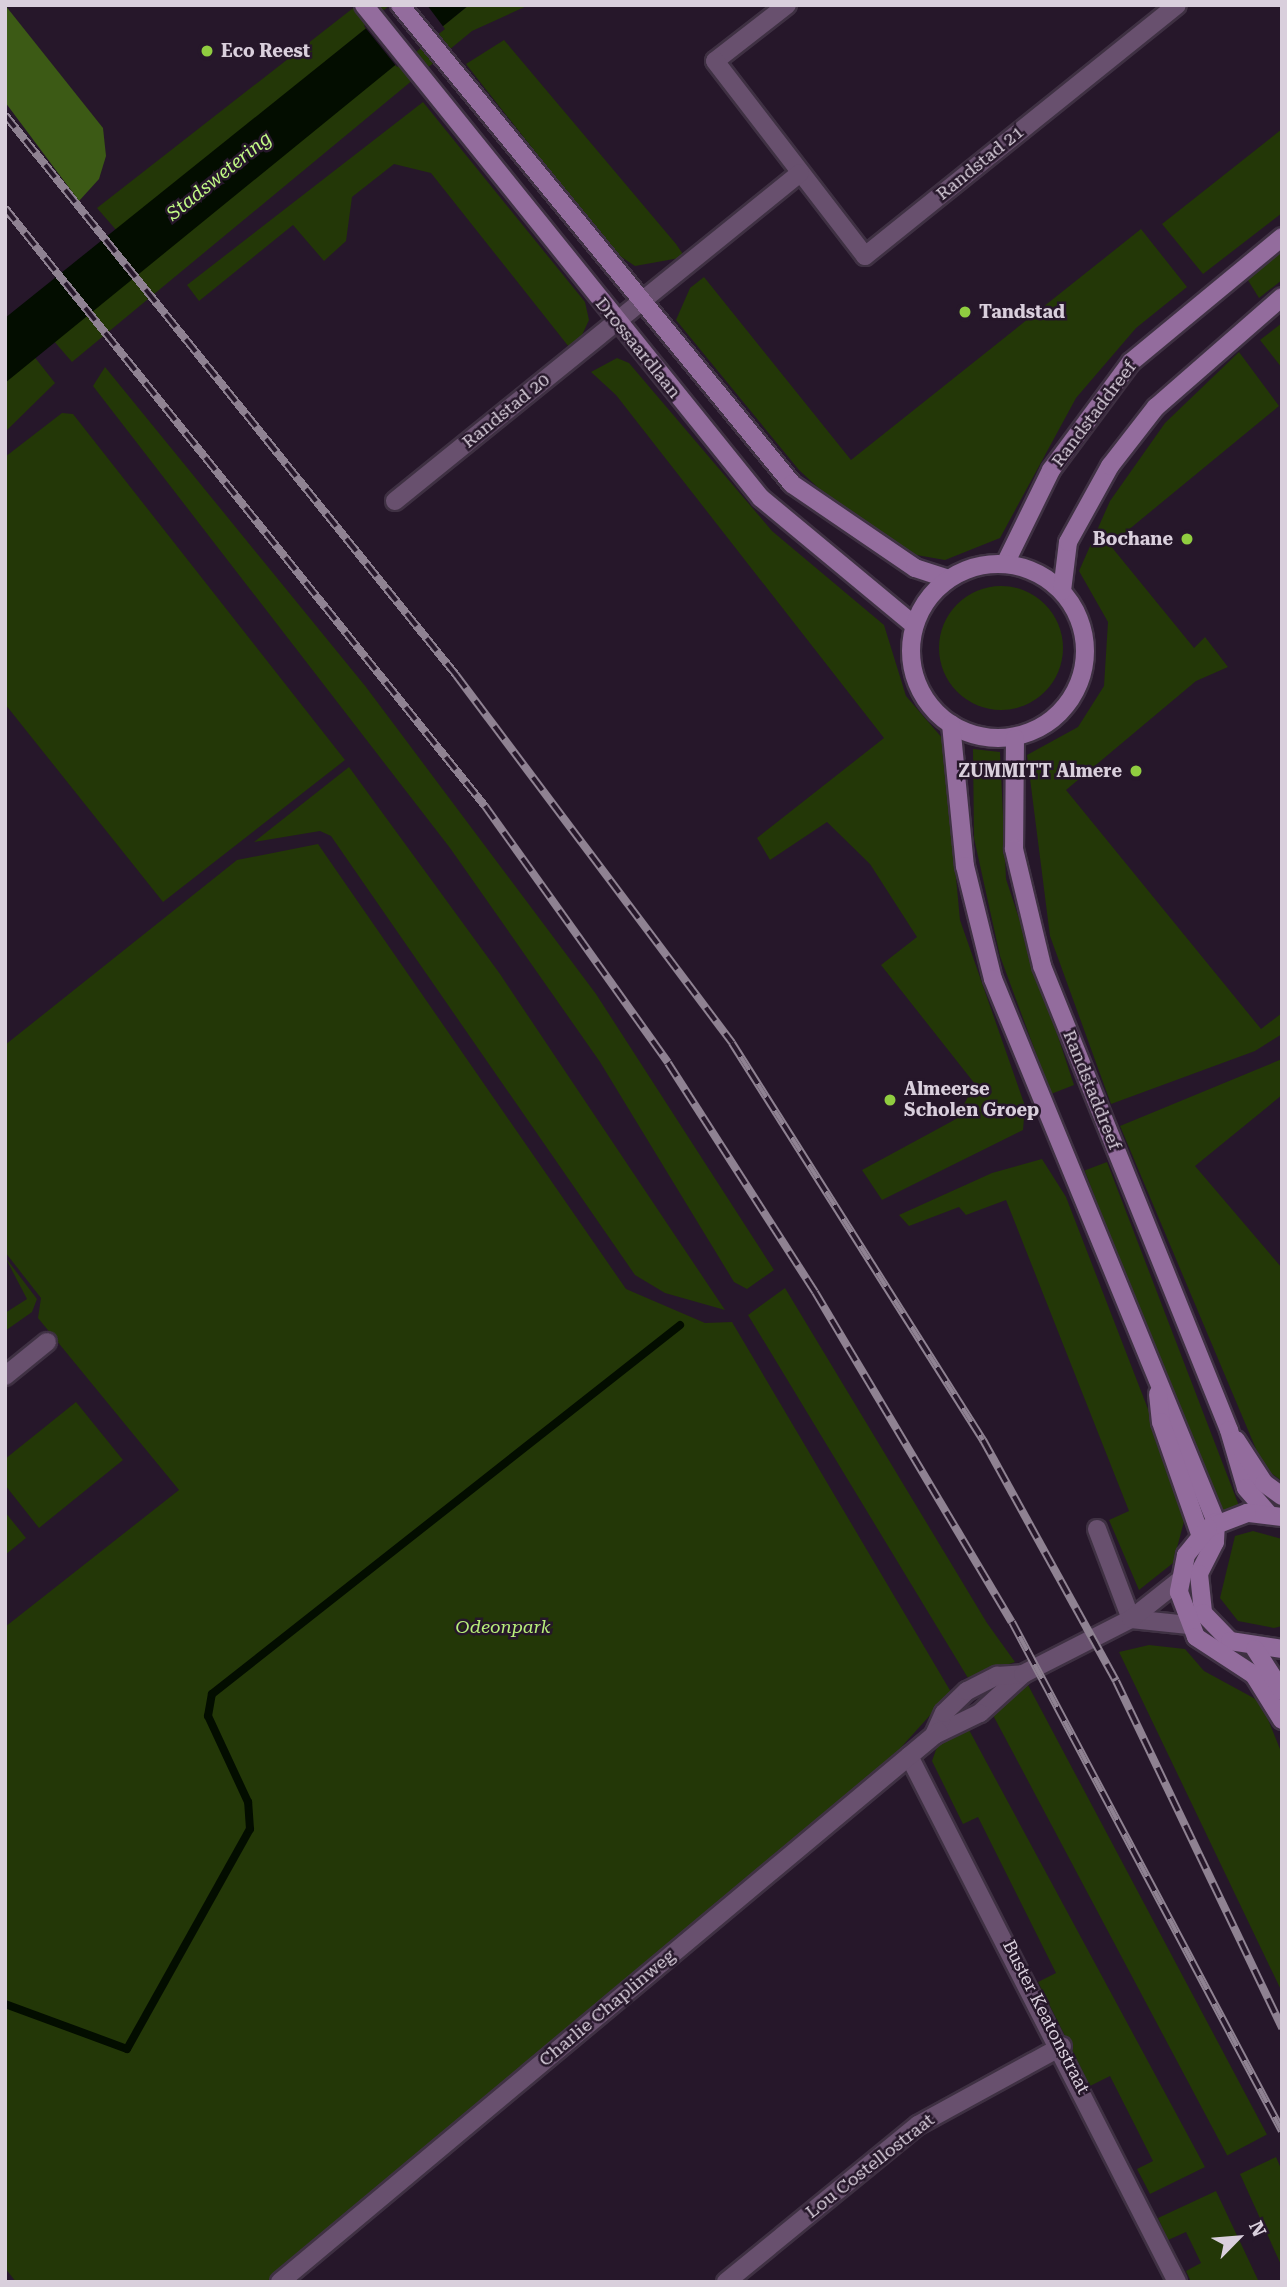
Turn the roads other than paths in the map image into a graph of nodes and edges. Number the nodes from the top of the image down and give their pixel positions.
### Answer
1 (364, 5) edge
2 (400, 5) edge
3 (787, 5) edge
4 (1177, 5) edge
5 (800, 173) junction
6 (1282, 237) edge
7 (1282, 297) edge
8 (641, 302) junction
9 (616, 322) junction
10 (395, 501) dead end
11 (1005, 564) junction
12 (948, 579) junction
13 (1062, 591) junction
14 (914, 625) junction
15 (951, 724) junction
16 (1015, 738) junction
17 (47, 1342) dead end
18 (5, 1376) edge
19 (1157, 1387) junction
20 (1229, 1430) junction
21 (1282, 1496) edge
22 (1275, 1515) edge
23 (1216, 1522) junction
24 (1097, 1529) dead end
25 (1200, 1534) junction
26 (1180, 1580) junction
27 (1131, 1619) junction
28 (1210, 1624) junction
29 (1189, 1625) junction
30 (1255, 1649) junction
31 (1282, 1649) edge
32 (1023, 1674) junction
33 (1282, 1691) edge
34 (1282, 1720) edge
35 (936, 1733) junction
36 (909, 1756) junction
37 (1062, 2046) junction
38 (280, 2282) edge
39 (726, 2282) edge
40 (1177, 2282) edge

1 - 9 main road, Drossaardlaan
2 - 8 main road, Drossaardlaan
3 - 5 street, Randstad 21
4 - 5 street, Randstad 21
5 - 8 street
6 - 11 main road, Randstaddreef
7 - 13 main road
8 - 9 street, Randstad 20
8 - 12 main road, Drossaardlaan
9 - 10 street, Randstad 20
9 - 14 main road, Drossaardlaan
11 - 12 main road
11 - 13 main road
12 - 14 main road
13 - 16 main road
14 - 15 main road
15 - 16 main road
15 - 19 main road
16 - 20 main road, Randstaddreef
17 - 18 street
19 - 23 main road
19 - 25 main road
20 - 21 main road, Randstaddreef
20 - 22 main road, Randstaddreef
22 - 23 main road
23 - 25 main road
23 - 28 main road
24 - 27 street
25 - 26 main road
26 - 27 street, Charlie Chaplinweg
26 - 29 main road
27 - 29 street
27 - 32 street, Charlie Chaplinweg
28 - 29 main road
28 - 30 main road
29 - 34 main road
30 - 31 main road
30 - 33 main road
32 - 35 street, Charlie Chaplinweg
32 - 35 street, Charlie Chaplinweg
35 - 36 street, Charlie Chaplinweg
36 - 37 street, Buster Keatonstraat
36 - 38 street, Charlie Chaplinweg
37 - 39 street, Lou Costellostraat
37 - 40 street, Buster Keatonstraat

